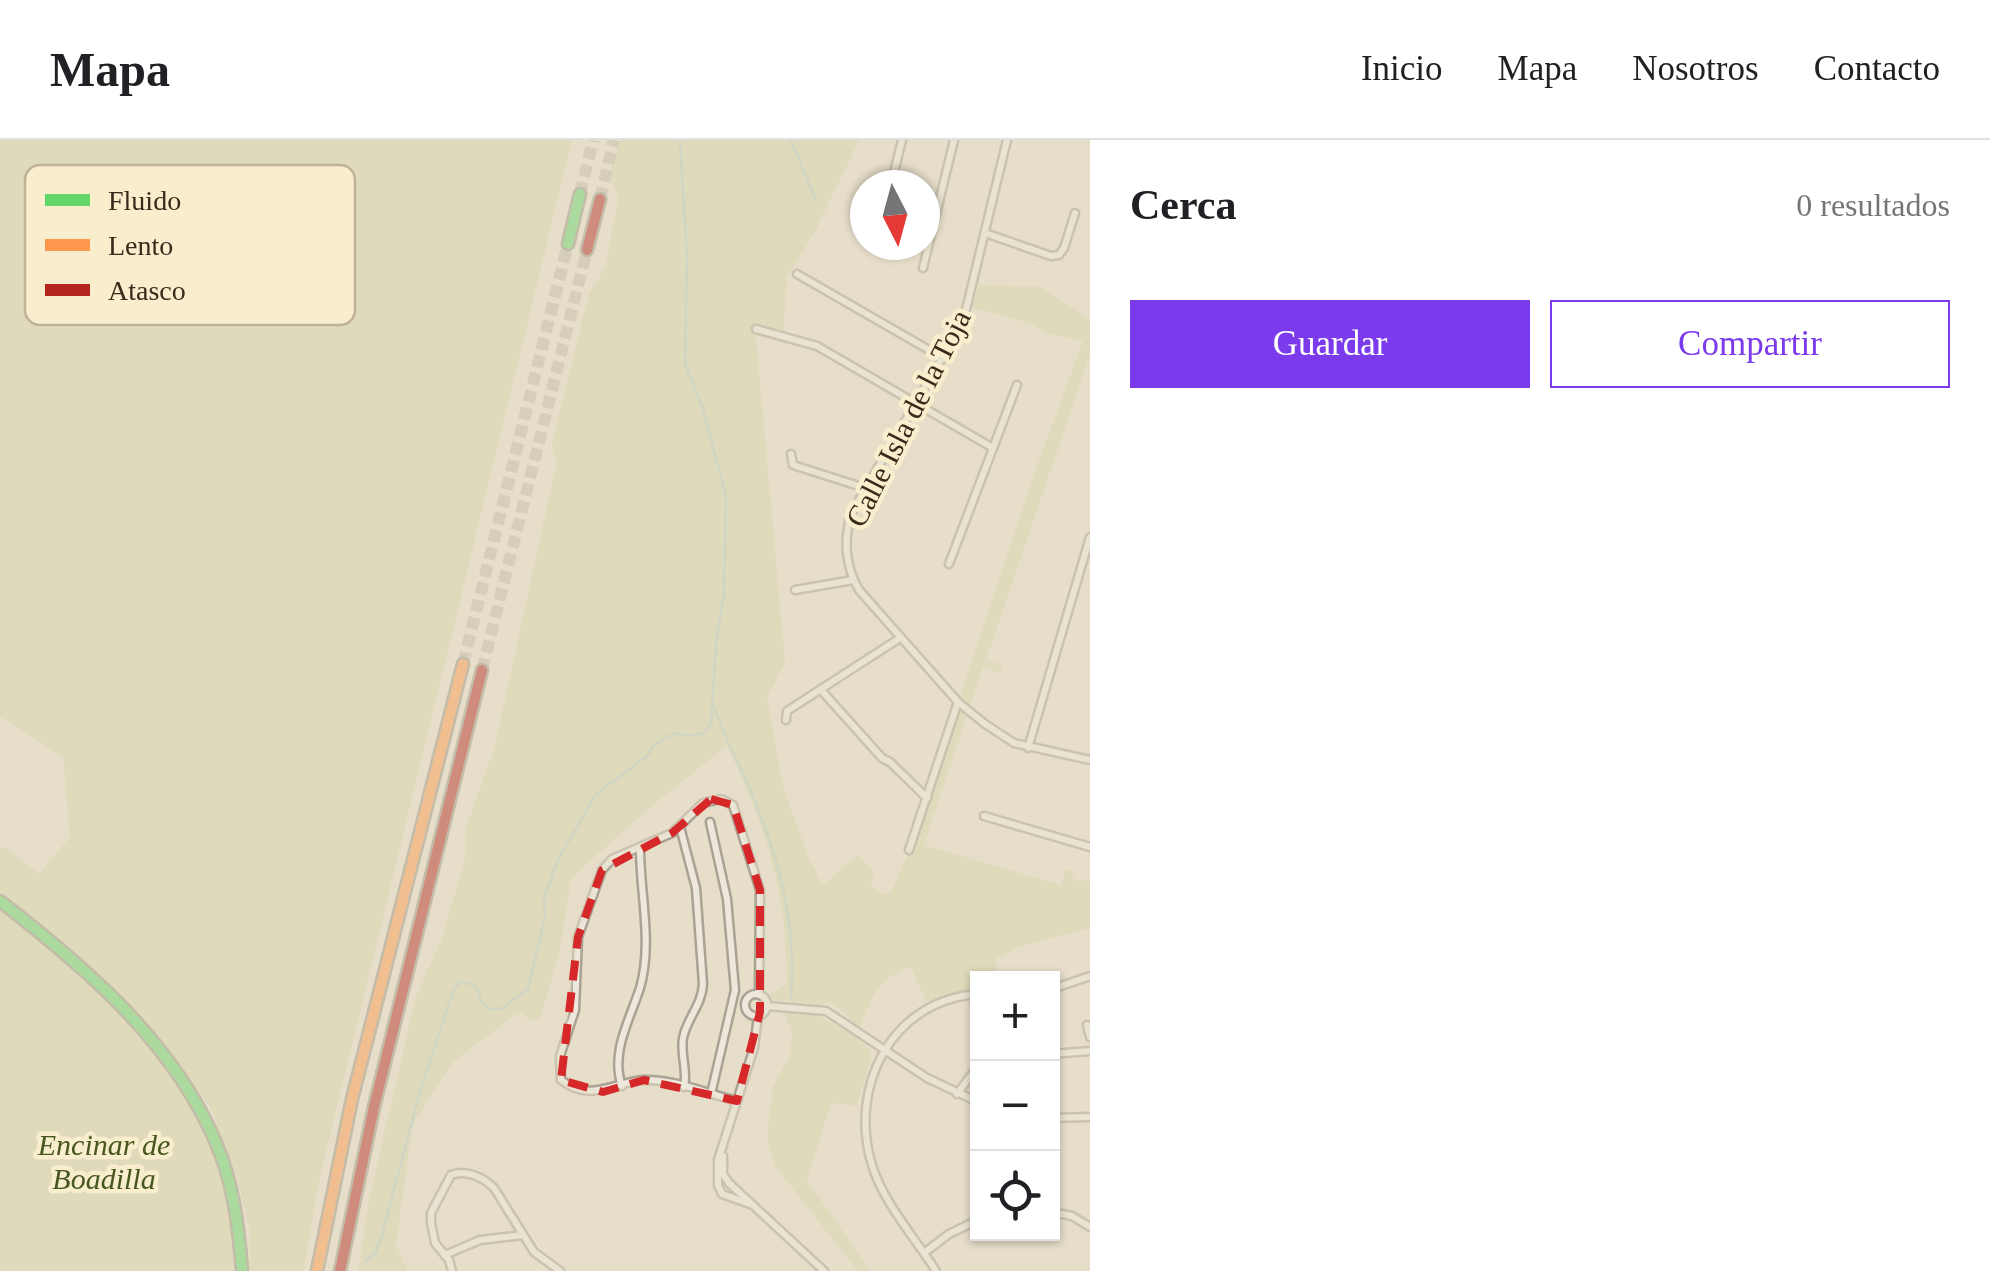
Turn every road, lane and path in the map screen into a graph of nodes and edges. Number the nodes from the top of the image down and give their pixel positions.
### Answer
1 (902, 140) edge
2 (954, 140) edge
3 (1006, 140) edge
4 (895, 170) edge
5 (580, 194) tunnel mouth
6 (600, 199) tunnel mouth
7 (1074, 212) dead end
8 (986, 233) junction
9 (568, 244) tunnel mouth
10 (587, 250) tunnel mouth
11 (923, 268) dead end
12 (797, 274) dead end
13 (756, 330) dead end
14 (943, 358) junction
15 (1017, 385) dead end
16 (918, 402) junction
17 (993, 448) junction
18 (791, 454) dead end
19 (865, 488) junction
20 (1090, 537) edge
21 (948, 564) dead end
22 (853, 580) junction
23 (795, 590) dead end
24 (900, 638) junction
25 (463, 664) tunnel mouth
26 (482, 670) tunnel mouth
27 (821, 690) junction
28 (958, 702) junction
29 (786, 720) dead end
30 (1028, 748) junction
31 (1090, 760) edge
32 (926, 798) junction
33 (984, 816) dead end
34 (710, 822) dead end
35 (680, 827) junction
36 (1090, 846) edge
37 (640, 848) junction
38 (908, 850) dead end
39 (0, 898) edge
40 (1090, 976) edge
41 (1060, 985) edge
42 (759, 995) junction
43 (970, 996) edge
44 (767, 1006) junction
45 (758, 1016) junction
46 (1086, 1024) dead end
47 (1090, 1037) edge
48 (884, 1049) junction
49 (1090, 1051) edge
50 (1060, 1053) edge
51 (970, 1077) edge
52 (622, 1086) junction
53 (684, 1087) junction
54 (711, 1094) junction
55 (957, 1094) junction
56 (970, 1099) edge
57 (738, 1101) junction
58 (1060, 1118) edge
59 (1090, 1118) edge
60 (726, 1141) junction
61 (750, 1204) junction
62 (1060, 1214) edge
63 (970, 1224) edge
64 (1090, 1227) edge
65 (523, 1235) junction
66 (924, 1253) junction
67 (445, 1254) junction
68 (242, 1271) edge
69 (317, 1271) edge
70 (340, 1271) edge
71 (452, 1271) edge
72 (560, 1271) edge
73 (824, 1271) edge
74 (936, 1271) edge

1 - 4 street
2 - 11 street
3 - 8 street, Calle Isla de la Toja
5 - 9 main road
6 - 10 main road
7 - 8 street
8 - 14 street, Calle Isla de la Toja
12 - 14 street
13 - 16 street
14 - 16 street, Calle Isla de la Toja
15 - 17 street
16 - 17 street
16 - 19 street, Calle Isla de la Toja
17 - 21 street
18 - 19 street
19 - 22 street, Calle Isla de la Toja
20 - 30 street
22 - 23 street
22 - 24 street
24 - 27 street
24 - 28 street
25 - 69 main road
26 - 70 main road
27 - 29 street
27 - 32 street
28 - 30 street
28 - 32 street
30 - 31 street
32 - 38 street
33 - 36 street
34 - 54 street
35 - 37 street
35 - 42 street
35 - 53 street
37 - 52 street
37 - 52 street
39 - 68 main road
40 - 41 street
42 - 44 street
42 - 45 street
43 - 48 street
44 - 45 street
44 - 48 street
45 - 57 street
46 - 47 street
48 - 55 street
48 - 66 street
49 - 50 street
51 - 55 street
52 - 53 street
53 - 54 street
54 - 57 street
55 - 56 street
57 - 60 street
58 - 59 street
60 - 61 street
60 - 61 street
61 - 73 street
62 - 64 street
63 - 66 street
65 - 67 street
65 - 67 street
65 - 72 street
66 - 74 street
67 - 71 street

